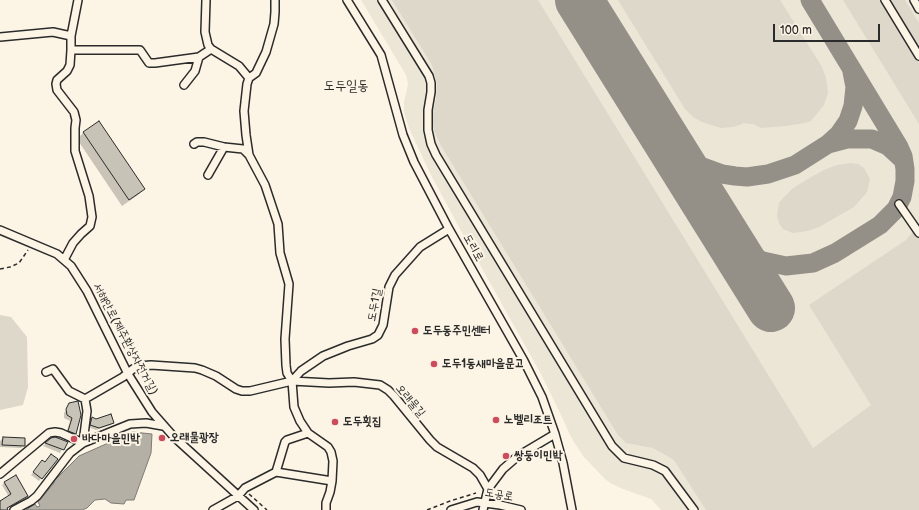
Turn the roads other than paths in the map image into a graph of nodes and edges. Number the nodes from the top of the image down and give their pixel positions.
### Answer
1 (78, 0) edge
2 (206, 0) edge
3 (275, 0) edge
4 (347, 0) edge
5 (382, 0) edge
6 (885, 0) edge
7 (914, 0) edge
8 (919, 9) edge
9 (71, 36) junction
10 (0, 37) edge
11 (211, 49) junction
12 (71, 50) junction
13 (919, 56) edge
14 (199, 57) junction
15 (250, 78) junction
16 (184, 84) dead end
17 (194, 144) dead end
18 (224, 146) junction
19 (248, 155) junction
20 (208, 175) dead end
21 (899, 204) dead end
22 (449, 229) junction
23 (0, 230) edge
24 (919, 233) edge
25 (64, 260) junction
26 (46, 372) dead end
27 (128, 374) junction
28 (292, 381) junction
29 (85, 399) junction
30 (163, 426) junction
31 (308, 433) junction
32 (555, 434) junction
33 (83, 443) junction
34 (276, 472) junction
35 (0, 474) edge
36 (332, 481) junction
37 (488, 489) junction
38 (238, 496) junction
39 (486, 502) junction
40 (14, 510) edge
41 (213, 510) edge
42 (254, 510) edge
43 (326, 510) edge
44 (451, 510) edge
45 (484, 510) edge
46 (521, 510) edge
47 (572, 510) edge
48 (694, 510) edge

1 - 9 street
2 - 11 street
3 - 15 street
4 - 22 street, 도리로
5 - 48 street
6 - 13 street
7 - 8 street
9 - 10 street
9 - 12 street
11 - 14 street
11 - 15 street
12 - 14 street
12 - 25 street
14 - 16 street
15 - 19 street
17 - 18 street
18 - 19 street
18 - 20 street
19 - 28 street
21 - 24 street
22 - 28 street, 도두1길
22 - 32 street, 도리로
23 - 25 street, 서해안로(제주환상자전거길)
25 - 27 street, 서해안로(제주환상자전거길)
26 - 29 street
27 - 28 street
27 - 29 street
27 - 30 street, 서해안로(제주환상자전거길)
28 - 31 street
28 - 37 street, 오래물길
29 - 33 street
30 - 33 street
30 - 38 street, 서해안로(제주환상자전거길)
31 - 34 street
31 - 36 street
32 - 37 street
32 - 47 street, 도리로
33 - 35 street
33 - 40 street
34 - 36 street
34 - 38 street
36 - 43 street
37 - 39 street
38 - 41 street
38 - 42 street, 서해안로(제주환상자전거길)
39 - 44 street, 도공로
39 - 45 street
39 - 46 street, 도공로

